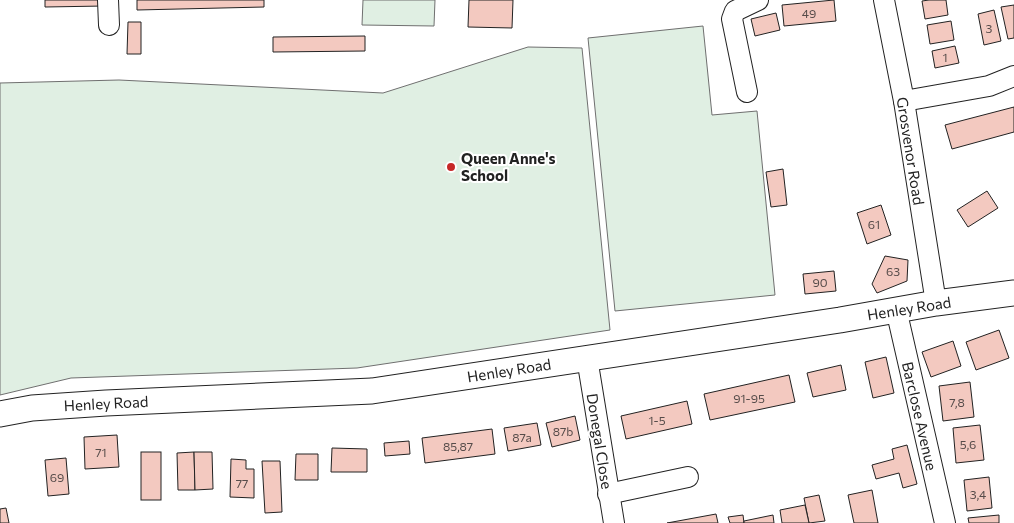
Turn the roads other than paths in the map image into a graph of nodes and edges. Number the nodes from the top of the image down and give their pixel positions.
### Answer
1 (108, 0) edge
2 (758, 0) edge
3 (884, 0) edge
4 (109, 25) dead end
5 (1014, 76) edge
6 (747, 92) dead end
7 (904, 101) junction
8 (1014, 293) edge
9 (936, 303) junction
10 (896, 309) junction
11 (587, 358) junction
12 (0, 414) edge
13 (688, 477) dead end
14 (608, 494) junction
15 (614, 523) edge
16 (945, 523) edge

1 - 4 street
2 - 6 street
3 - 7 street, Grosvenor Road
5 - 7 street
7 - 9 street, Grosvenor Road
8 - 9 main road, Henley Road
9 - 10 main road, Henley Road
10 - 11 main road, Henley Road
10 - 16 street, Barclose Avenue
11 - 12 main road, Henley Road
11 - 14 street, Donegal Close
13 - 14 street
14 - 15 street, Donegal Close

